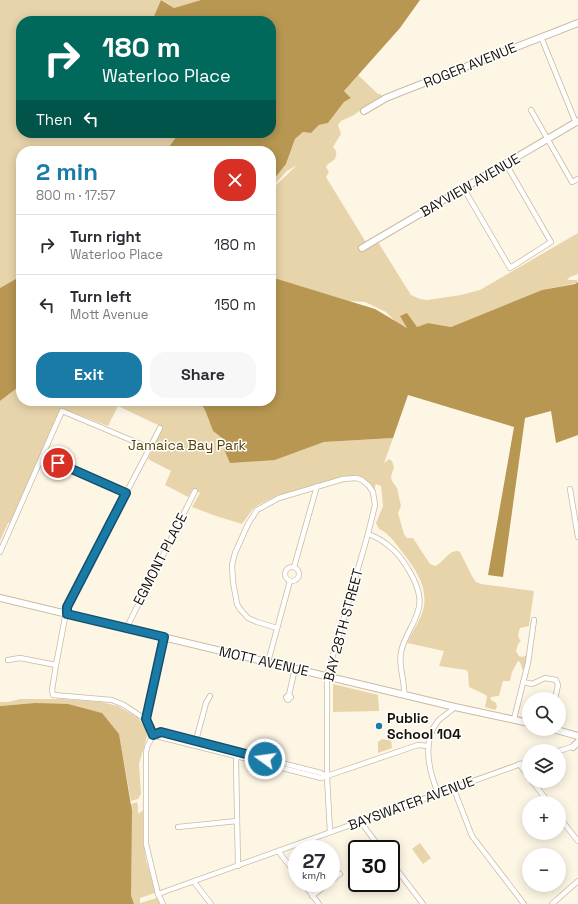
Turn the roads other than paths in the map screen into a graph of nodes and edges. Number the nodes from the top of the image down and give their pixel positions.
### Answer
1 (578, 23) edge
2 (541, 37) junction
3 (531, 110) dead end
4 (364, 111) dead end
5 (577, 122) edge
6 (548, 139) junction
7 (506, 164) junction
8 (578, 179) edge
9 (464, 188) junction
10 (362, 248) dead end
11 (160, 428) dead end
12 (150, 448) junction
13 (43, 456) junction
14 (317, 486) junction
15 (570, 489) dead end
16 (196, 491) dead end
17 (126, 493) junction
18 (577, 495) edge
19 (571, 496) junction
20 (368, 534) junction
21 (578, 537) edge
22 (0, 552) edge
23 (294, 567) junction
24 (290, 581) junction
25 (0, 598) edge
26 (67, 614) junction
27 (534, 620) dead end
28 (126, 628) junction
29 (277, 628) junction
30 (164, 637) junction
31 (8, 660) dead end
32 (268, 662) junction
33 (56, 665) junction
34 (295, 668) junction
35 (327, 676) junction
36 (523, 682) junction
37 (556, 692) edge
38 (404, 694) junction
39 (289, 695) dead end
40 (210, 696) dead end
41 (455, 707) junction
42 (146, 719) junction
43 (514, 719) junction
44 (522, 721) edge
45 (566, 733) edge
46 (153, 735) junction
47 (578, 736) edge
48 (195, 743) junction
49 (576, 745) edge
50 (428, 746) junction
51 (566, 749) edge
52 (237, 754) junction
53 (522, 763) edge
54 (519, 764) junction
55 (522, 768) edge
56 (327, 777) junction
57 (453, 787) junction
58 (537, 788) edge
59 (438, 793) junction
60 (544, 796) edge
61 (236, 820) junction
62 (360, 821) junction
63 (566, 826) edge
64 (178, 827) dead end
65 (330, 832) junction
66 (374, 840) edge
67 (578, 841) edge
68 (278, 851) junction
69 (288, 864) edge
70 (238, 866) junction
71 (400, 874) edge
72 (578, 881) edge
73 (194, 882) junction
74 (309, 892) edge
75 (317, 892) edge
76 (158, 894) junction
77 (312, 896) junction
78 (163, 904) edge
79 (211, 904) edge
80 (319, 904) edge
81 (423, 904) edge
82 (524, 904) edge
83 (552, 904) edge

1 - 2 street, ROGER AVENUE
2 - 4 street, ROGER AVENUE
2 - 5 street
3 - 6 street
5 - 6 street, BAYVIEW AVENUE
6 - 7 street, BAYVIEW AVENUE
6 - 8 street
7 - 9 street, BAYVIEW AVENUE
7 - 9 street
9 - 10 street, BAYVIEW AVENUE
11 - 12 street
12 - 13 street
12 - 17 street
13 - 17 street
13 - 22 street
14 - 20 street, BAY 28TH STREET
14 - 23 street
14 - 29 street
15 - 19 street
16 - 28 street, EGMONT PLACE
17 - 26 street
18 - 19 street
19 - 21 street
20 - 35 street, BAY 28TH STREET
20 - 38 street
23 - 24 street
23 - 24 street
24 - 29 street
25 - 26 street, MOTT AVENUE
26 - 28 street, MOTT AVENUE
26 - 33 street
27 - 36 street
28 - 30 street, MOTT AVENUE
29 - 32 street
30 - 32 street, MOTT AVENUE
30 - 42 street
31 - 33 street
32 - 34 street, MOTT AVENUE
33 - 42 street
34 - 35 street, MOTT AVENUE
34 - 39 street
35 - 38 street, MOTT AVENUE
35 - 56 street, BAY 28TH STREET
36 - 37 street
36 - 43 street
38 - 41 street, MOTT AVENUE
40 - 48 street
41 - 43 street, MOTT AVENUE
41 - 50 street
42 - 46 street
43 - 44 street, MOTT AVENUE
45 - 47 street
46 - 48 street
46 - 76 street
48 - 52 street
49 - 51 street
50 - 56 street
50 - 59 street
52 - 56 street
52 - 61 street
53 - 54 street, BAYSWATER AVENUE
54 - 55 street
54 - 57 street, BAYSWATER AVENUE
56 - 65 street, BAY 28TH STREET
57 - 59 street, BAYSWATER AVENUE
57 - 82 street
58 - 60 street
59 - 62 street, BAYSWATER AVENUE
61 - 64 street
61 - 70 street
62 - 65 street, BAYSWATER AVENUE
62 - 66 street
63 - 67 street
65 - 68 street, BAYSWATER AVENUE
68 - 69 street
68 - 70 street, BAYSWATER AVENUE
70 - 73 street, BAYSWATER AVENUE
71 - 81 street
72 - 83 street
73 - 76 street, BAYSWATER AVENUE
73 - 79 street
74 - 77 street
75 - 77 street
76 - 78 street
77 - 80 street

